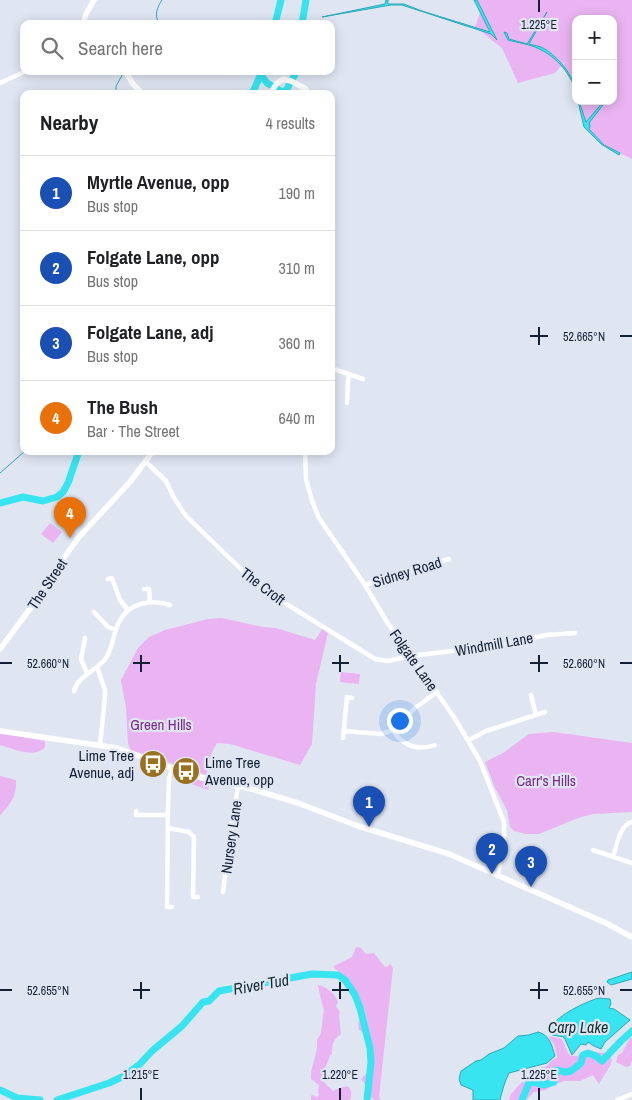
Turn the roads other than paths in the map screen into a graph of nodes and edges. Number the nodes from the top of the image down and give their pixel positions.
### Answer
1 (94, 0) edge
2 (84, 20) edge
3 (20, 74) edge
4 (127, 75) edge
5 (0, 82) edge
6 (139, 90) edge
7 (273, 90) edge
8 (306, 90) edge
9 (335, 370) edge
10 (349, 375) junction
11 (361, 381) dead end
12 (347, 403) dead end
13 (150, 455) edge
14 (305, 455) edge
15 (146, 462) junction
16 (449, 559) dead end
17 (112, 578) dead end
18 (365, 585) junction
19 (149, 589) dead end
20 (150, 602) junction
21 (170, 605) dead end
22 (128, 610) junction
23 (98, 613) dead end
24 (116, 630) junction
25 (575, 633) dead end
26 (83, 640) dead end
27 (0, 648) edge
28 (413, 657) junction
29 (97, 668) junction
30 (87, 673) junction
31 (74, 691) dead end
32 (437, 692) junction
33 (347, 697) dead end
34 (534, 698) dead end
35 (545, 712) dead end
36 (536, 715) junction
37 (0, 730) edge
38 (393, 730) junction
39 (344, 731) junction
40 (343, 738) dead end
41 (469, 740) junction
42 (100, 745) junction
43 (432, 748) dead end
44 (172, 769) junction
45 (238, 786) junction
46 (136, 815) dead end
47 (168, 815) junction
48 (619, 821) dead end
49 (632, 822) edge
50 (624, 826) junction
51 (168, 828) junction
52 (593, 850) dead end
53 (613, 857) junction
54 (632, 863) edge
55 (498, 875) junction
56 (230, 888) dead end
57 (198, 897) dead end
58 (167, 907) dead end
59 (632, 937) edge
60 (629, 1093) edge
61 (617, 1100) edge

1 - 2 street
3 - 5 street
4 - 6 street
7 - 8 street
9 - 10 street
10 - 11 street
10 - 12 street
13 - 15 street, The Street
14 - 18 street, Folgate Lane
15 - 27 street, The Street
15 - 28 street, The Croft
16 - 18 street, Sidney Road
17 - 22 street
18 - 28 street, Folgate Lane
19 - 20 street
20 - 21 street
20 - 22 street
22 - 24 street
23 - 24 street
24 - 29 street
25 - 28 street, Windmill Lane
26 - 30 street
28 - 32 street, Folgate Lane
29 - 30 street
29 - 42 street
30 - 31 street
32 - 38 street
32 - 41 street, Folgate Lane
33 - 39 street
34 - 36 street
35 - 36 street
36 - 41 street
37 - 42 street
38 - 39 street
38 - 43 street
39 - 40 street
41 - 55 street, Folgate Lane
42 - 44 street
44 - 45 street
44 - 47 street
45 - 55 street
45 - 56 street, Nursery Lane
46 - 47 street
47 - 51 street
48 - 50 street
49 - 50 street
50 - 53 street
51 - 57 street
51 - 58 street
52 - 53 street
53 - 54 street
55 - 59 street
60 - 61 street

